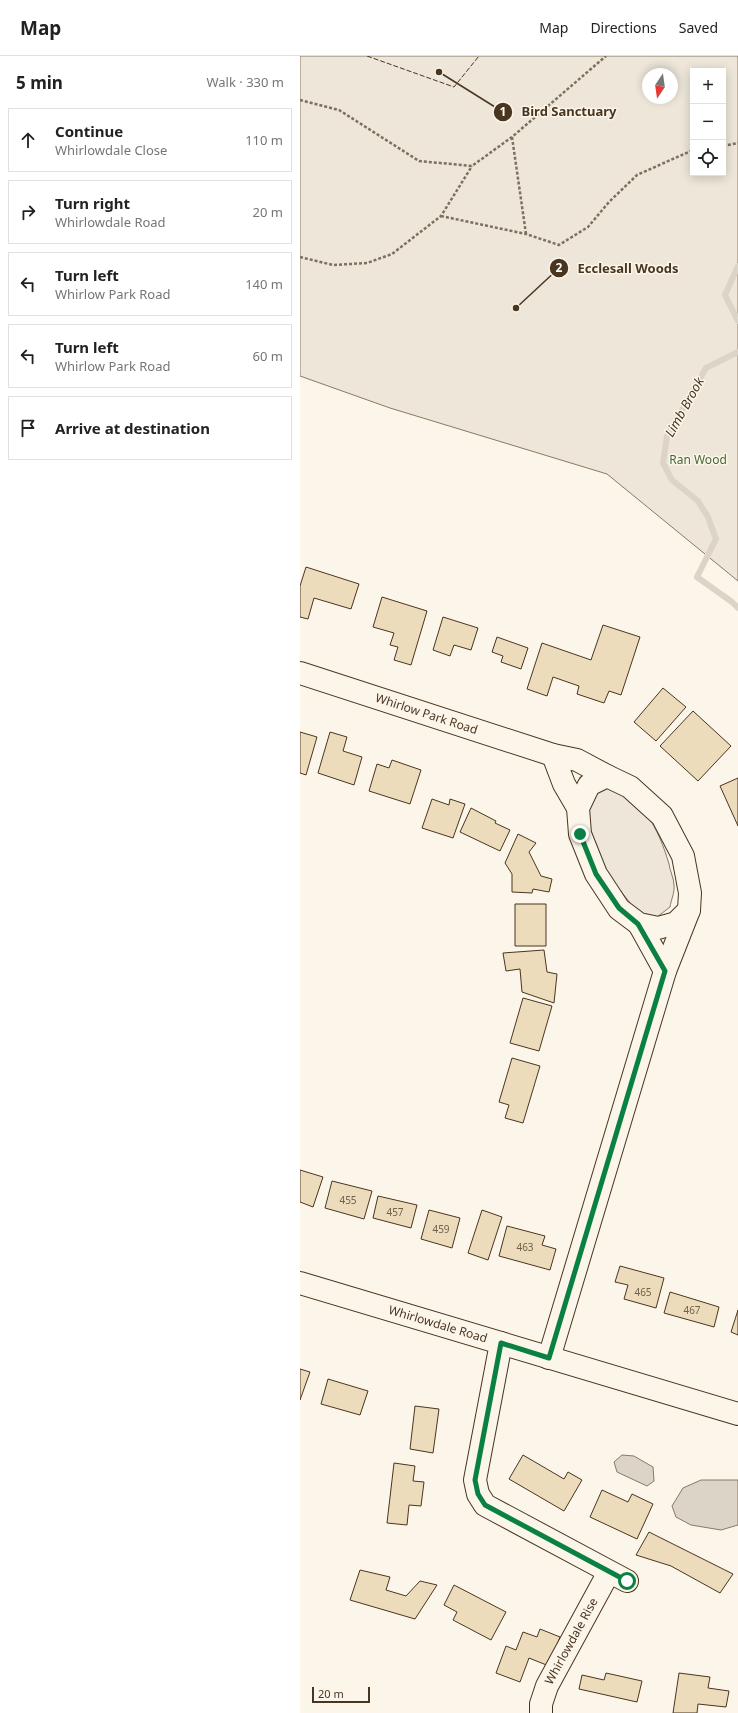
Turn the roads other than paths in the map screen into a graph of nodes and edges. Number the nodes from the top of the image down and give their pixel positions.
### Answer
1 (300, 673) edge
2 (553, 755) junction
3 (607, 776) junction
4 (578, 808) junction
5 (689, 910) junction
6 (638, 924) junction
7 (665, 971) junction
8 (300, 1282) edge
9 (501, 1343) junction
10 (549, 1358) junction
11 (738, 1414) edge
12 (541, 1713) edge

1 - 2 street, Whirlow Park Road
2 - 3 street, Whirlow Park Road
2 - 4 street
3 - 4 street
3 - 5 street, Whirlow Park Road
4 - 6 street
5 - 6 street
5 - 7 street, Whirlow Park Road
6 - 7 street
7 - 10 street, Whirlow Park Road
8 - 9 street, Whirlowdale Road
9 - 10 street, Whirlowdale Road
9 - 12 street, Whirlowdale Rise
10 - 11 street, Whirlowdale Road

